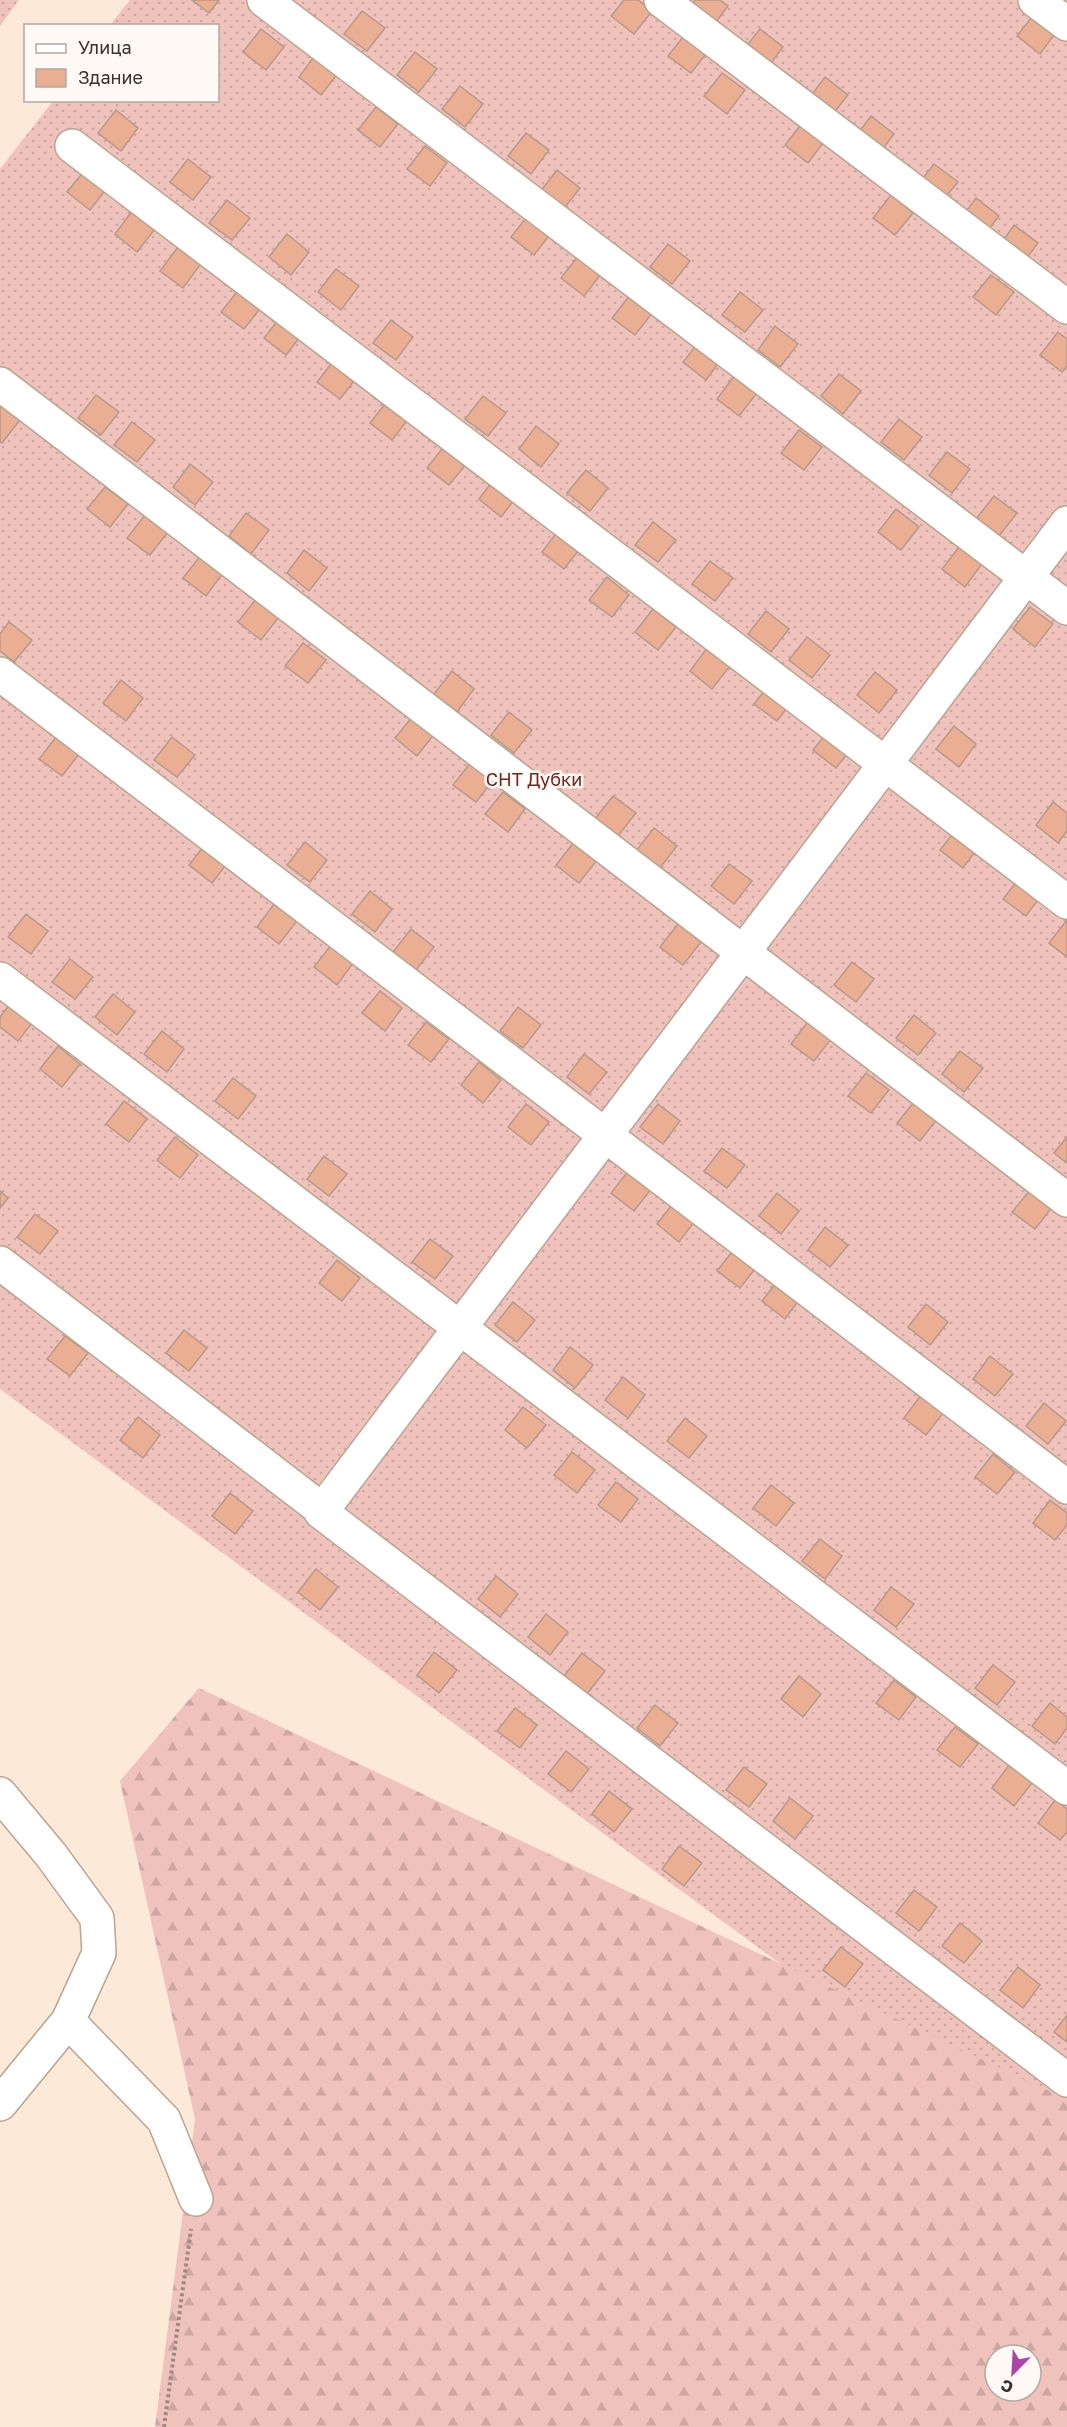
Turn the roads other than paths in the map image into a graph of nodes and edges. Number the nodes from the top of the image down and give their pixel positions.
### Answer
1 (264, 0) edge
2 (661, 0) edge
3 (1035, 0) edge
4 (1067, 24) edge
5 (72, 146) dead end
6 (1067, 307) edge
7 (0, 384) edge
8 (1067, 523) edge
9 (1026, 577) junction
10 (1067, 608) edge
11 (0, 674) edge
12 (885, 765) junction
13 (1067, 902) edge
14 (743, 954) junction
15 (0, 979) edge
16 (605, 1136) junction
17 (1067, 1200) edge
18 (0, 1263) edge
19 (458, 1328) junction
20 (1067, 1487) edge
21 (321, 1512) junction
22 (1067, 1788) edge
23 (0, 1794) edge
24 (68, 2021) junction
25 (1067, 2080) edge
26 (0, 2104) edge
27 (196, 2199) road end

1 - 9 street
2 - 6 street
3 - 4 street
5 - 12 street
7 - 14 street
8 - 9 street
9 - 10 street
9 - 12 street
11 - 16 street
12 - 13 street
12 - 14 street
14 - 16 street
14 - 17 street
15 - 19 street
16 - 19 street
16 - 20 street
18 - 21 street
19 - 21 street
19 - 22 street
21 - 25 street
23 - 24 street
24 - 26 street
24 - 27 street

